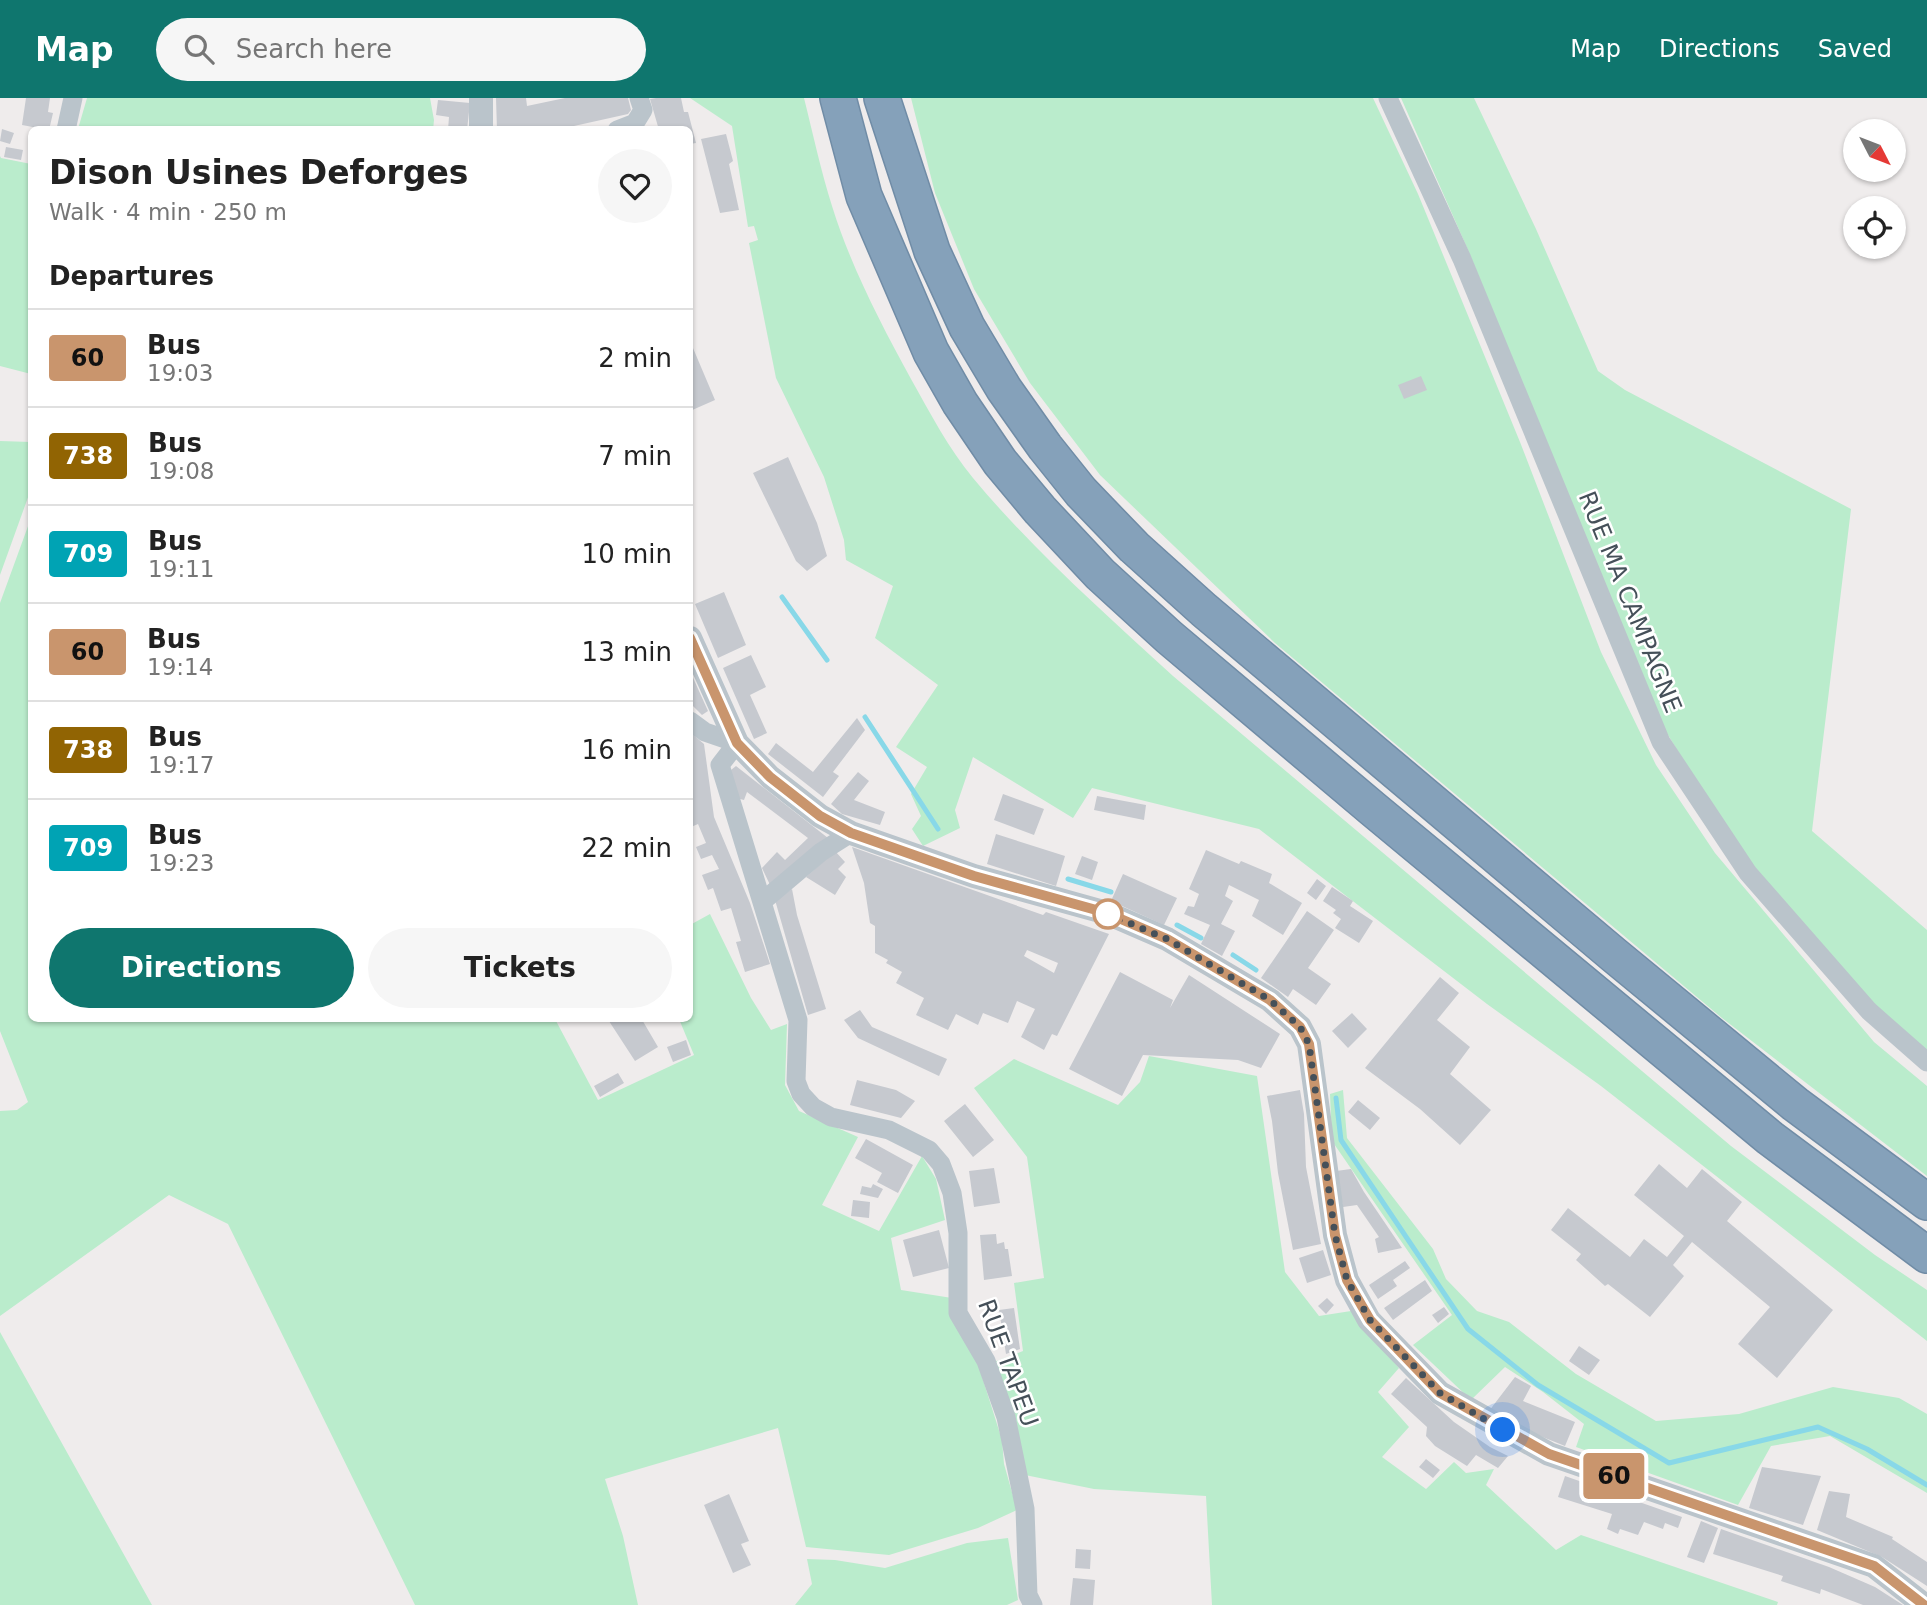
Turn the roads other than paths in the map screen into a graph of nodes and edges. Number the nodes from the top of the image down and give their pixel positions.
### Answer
1 (73, 98) edge
2 (481, 98) edge
3 (639, 98) edge
4 (814, 98) edge
5 (838, 98) edge
6 (882, 98) edge
7 (1388, 98) edge
8 (67, 126) edge
9 (481, 126) edge
10 (627, 126) edge
11 (900, 283) junction
12 (693, 645) edge
13 (693, 723) edge
14 (737, 743) junction
15 (851, 833) junction
16 (763, 901) junction
17 (1927, 1062) edge
18 (1927, 1202) edge
19 (1927, 1255) edge
20 (1033, 1605) edge
21 (1924, 1605) edge

1 - 8 street
2 - 9 street
3 - 10 street
4 - 11 highway
5 - 11 highway
6 - 18 highway
7 - 17 street, RUE MA CAMPAGNE
11 - 19 highway
12 - 14 street
13 - 14 street
14 - 15 street
14 - 16 street, RUE TAPEU
15 - 16 street
15 - 21 street
16 - 20 street, RUE TAPEU

